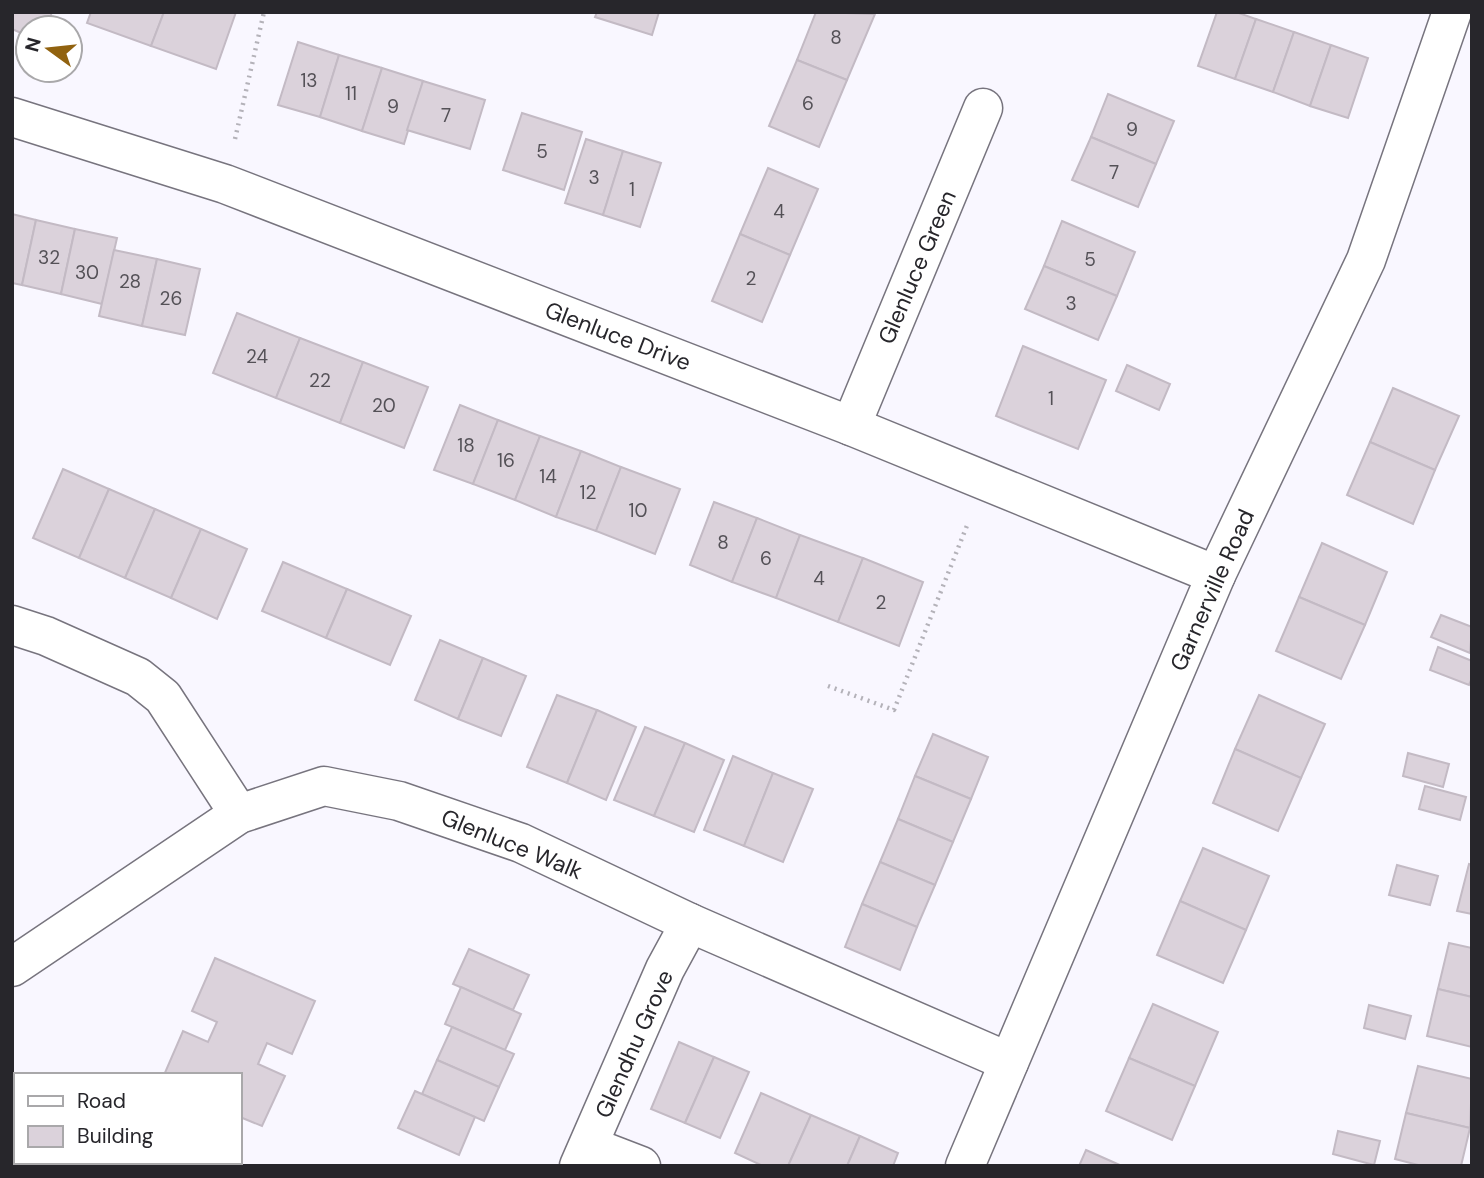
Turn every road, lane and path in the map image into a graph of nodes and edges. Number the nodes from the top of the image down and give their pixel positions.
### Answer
1 (264, 12) edge
2 (1452, 12) edge
3 (983, 108) dead end
4 (12, 117) edge
5 (225, 184) junction
6 (851, 426) junction
7 (985, 480) junction
8 (1216, 575) junction
9 (12, 625) edge
10 (828, 686) dead end
11 (239, 814) junction
12 (690, 923) junction
13 (18, 955) edge
14 (1009, 1062) junction
15 (584, 1156) edge
16 (640, 1166) edge
17 (965, 1166) edge

1 - 5 path
2 - 8 street, Garnerville Road
3 - 6 street, Glenluce Green
4 - 5 street, Glenluce Drive
5 - 6 street, Glenluce Drive
6 - 7 street, Glenluce Drive
7 - 8 street, Glenluce Drive
7 - 10 path
8 - 14 street, Garnerville Road
9 - 11 street
11 - 12 street, Glenluce Walk
11 - 13 street, Glenluce Walk
12 - 14 street, Glenluce Walk
12 - 15 street, Glendhu Grove
14 - 17 street, Garnerville Road
15 - 16 street

